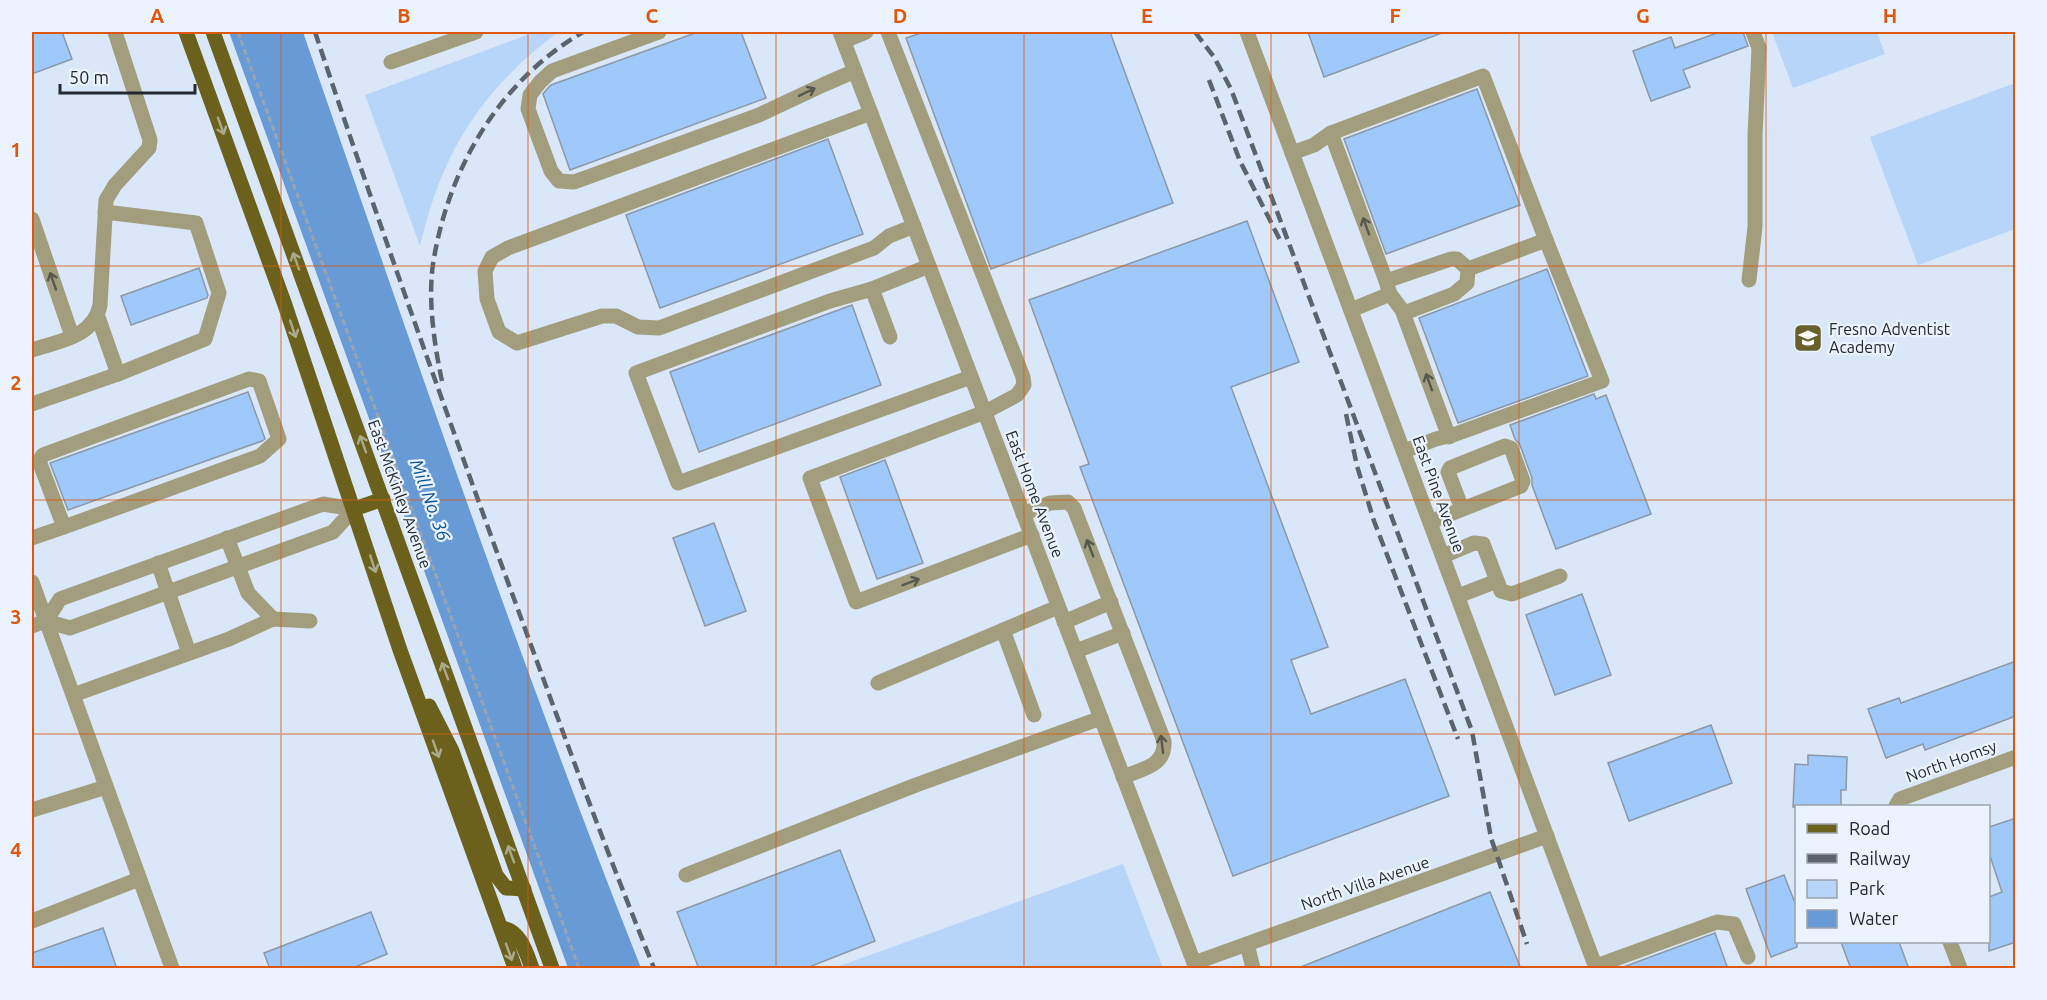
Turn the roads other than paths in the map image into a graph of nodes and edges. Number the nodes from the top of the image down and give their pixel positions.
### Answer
1 (115, 32) edge
2 (186, 32) edge
3 (213, 32) edge
4 (476, 32) edge
5 (659, 32) edge
6 (866, 32) edge
7 (888, 32) edge
8 (1247, 32) edge
9 (1753, 32) edge
10 (842, 36) edge
11 (392, 62) dead end
12 (855, 71) junction
13 (871, 113) junction
14 (1331, 133) junction
15 (1292, 153) junction
16 (105, 212) junction
17 (32, 219) edge
18 (914, 226) junction
19 (1546, 240) junction
20 (929, 266) junction
21 (1468, 269) junction
22 (1749, 280) dead end
23 (1388, 288) junction
24 (872, 289) junction
25 (1351, 310) junction
26 (1402, 310) junction
27 (98, 317) junction
28 (72, 336) junction
29 (890, 337) dead end
30 (32, 350) edge
31 (118, 374) junction
32 (971, 377) junction
33 (32, 404) edge
34 (985, 412) junction
35 (1449, 437) junction
36 (1404, 452) junction
37 (383, 499) junction
38 (354, 509) junction
39 (1462, 509) junction
40 (1023, 513) junction
41 (1430, 522) junction
42 (63, 527) junction
43 (1032, 535) junction
44 (32, 538) edge
45 (227, 538) junction
46 (1443, 556) junction
47 (158, 564) junction
48 (238, 567) junction
49 (1560, 576) dead end
50 (1497, 581) junction
51 (32, 582) edge
52 (169, 593) junction
53 (1458, 596) junction
54 (1111, 603) junction
55 (1058, 607) junction
56 (273, 620) junction
57 (310, 621) dead end
58 (1064, 621) junction
59 (39, 623) edge
60 (1003, 630) junction
61 (1123, 633) junction
62 (400, 650) junction
63 (1076, 651) junction
64 (189, 653) junction
65 (878, 683) dead end
66 (73, 694) junction
67 (1034, 715) dead end
68 (1101, 718) junction
69 (2016, 757) edge
70 (1123, 777) junction
71 (106, 787) junction
72 (1898, 803) edge
73 (32, 810) edge
74 (1547, 836) junction
75 (686, 875) dead end
76 (140, 879) junction
77 (524, 889) junction
78 (32, 921) edge
79 (501, 928) junction
80 (1950, 943) edge
81 (1247, 944) junction
82 (1748, 957) dead end
83 (1195, 966) edge
84 (1596, 967) edge
85 (172, 969) edge
86 (515, 969) edge
87 (532, 969) edge
88 (552, 969) edge
89 (1253, 969) edge
90 (1960, 969) edge

1 - 16 street
2 -> 38 main road
37 -> 3 main road, East McKinley Avenue
4 - 11 street
5 -> 12 street
6 - 10 street
7 - 34 street
8 - 15 street, East Pine Avenue
9 - 22 street
10 - 12 street, East Home Avenue
12 - 13 street, East Home Avenue
13 - 18 street, East Home Avenue
13 - 18 street
14 - 15 street
14 - 19 street
23 -> 14 street
15 - 25 street, East Pine Avenue
16 - 27 street
16 - 31 street
28 -> 17 street
18 - 20 street, East Home Avenue
19 - 21 street
19 - 35 street
20 - 24 street
20 - 32 street, East Home Avenue
21 - 23 street
21 - 26 street
23 - 25 street
23 - 26 street
24 - 29 street
24 - 32 street
25 - 36 street, East Pine Avenue
35 -> 26 street
27 - 28 street
27 - 31 street
28 - 30 street
31 - 33 street
32 - 34 street, East Home Avenue
34 - 40 street, East Home Avenue
34 -> 43 street
35 - 36 street
36 - 41 street, East Pine Avenue
37 - 38 main road
77 -> 37 main road, East McKinley Avenue
38 - 45 street
38 - 48 street
38 -> 62 main road
39 - 39 street
39 - 41 street
40 - 43 street, East Home Avenue
54 -> 40 street
41 - 46 street, East Pine Avenue
42 - 42 street
42 - 44 street
43 - 55 street, East Home Avenue
45 - 47 street
45 - 48 street
46 - 50 street
46 - 53 street, East Pine Avenue
47 - 52 street
47 - 59 street
48 - 52 street
48 - 56 street
49 - 50 street
50 - 53 street
51 - 59 street
52 - 59 street
52 - 64 street
53 - 74 street, East Pine Avenue
54 - 58 street
54 - 61 street
55 - 58 street, East Home Avenue
55 - 60 street
56 - 57 street
56 - 64 street
58 - 63 street, East Home Avenue
59 - 66 street
60 - 65 street
60 - 67 street
61 - 63 street
70 -> 61 street
62 - 77 main road
62 -> 79 main road
63 - 68 street, East Home Avenue
64 - 66 street
66 - 71 street
68 - 70 street, East Home Avenue
68 - 75 street
69 - 72 street, North Homsy
70 - 83 street, East Home Avenue
71 - 73 street
71 - 76 street
74 - 81 street, North Villa Avenue
74 - 84 street, East Pine Avenue
76 - 78 street
76 - 85 street
77 - 88 main road, East McKinley Avenue
79 -> 86 main road
79 - 87 main road
80 - 90 street
81 - 83 street, North Villa Avenue
81 - 89 street
82 - 84 street

